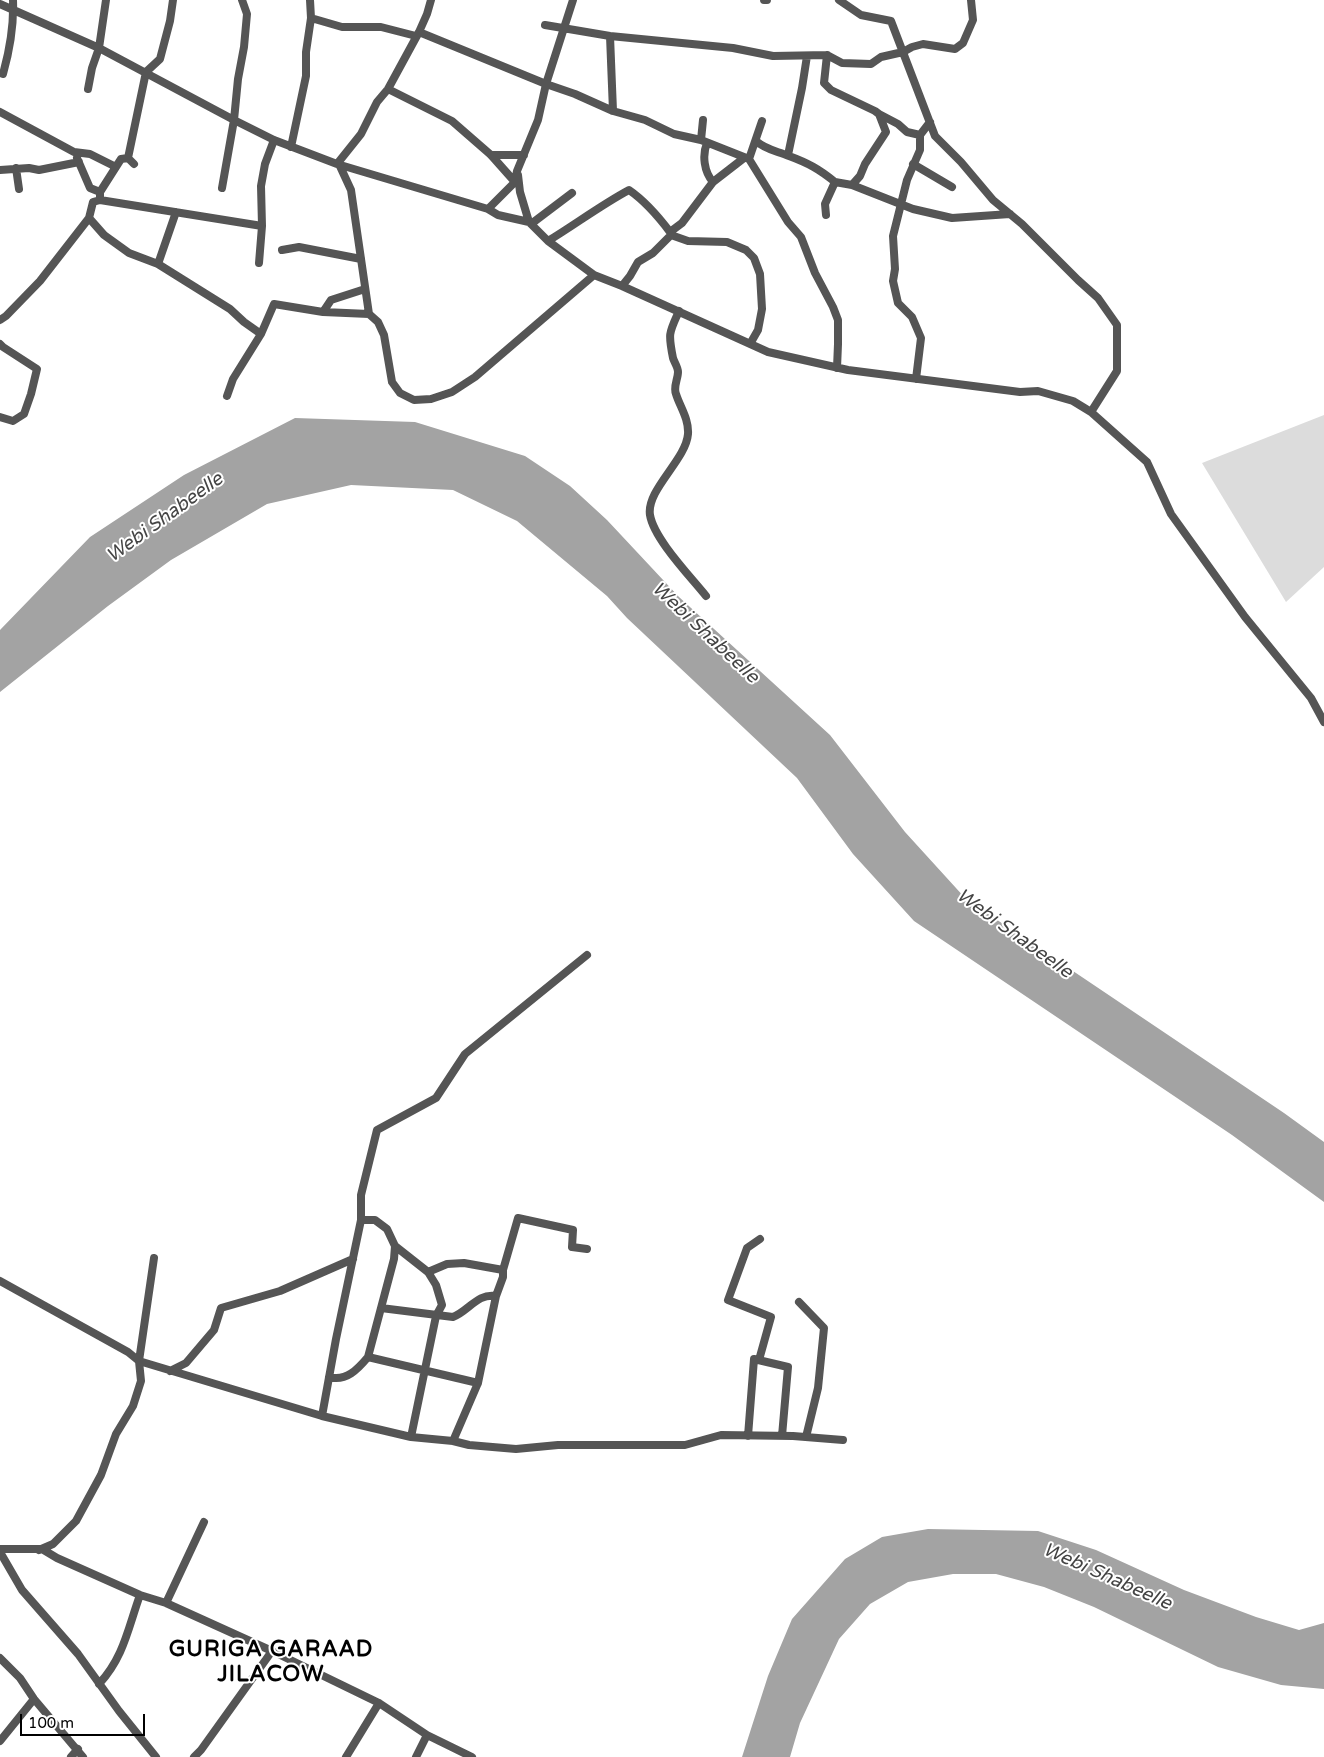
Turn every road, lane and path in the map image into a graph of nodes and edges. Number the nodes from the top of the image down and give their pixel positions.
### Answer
1 (13, 0) edge
2 (106, 0) edge
3 (173, 0) edge
4 (242, 0) edge
5 (310, 0) edge
6 (431, 0) edge
7 (573, 0) edge
8 (839, 0) edge
9 (971, 0) edge
10 (0, 4) edge
11 (14, 9) junction
12 (311, 18) junction
13 (545, 24) dead end
14 (564, 28) junction
15 (418, 34) junction
16 (610, 36) junction
17 (100, 48) junction
18 (903, 52) junction
19 (828, 55) junction
20 (807, 56) junction
21 (146, 72) junction
22 (4, 74) dead end
23 (546, 84) junction
24 (88, 89) dead end
25 (388, 89) junction
26 (613, 111) junction
27 (0, 112) edge
28 (879, 114) junction
29 (234, 120) junction
30 (703, 120) dead end
31 (762, 121) dead end
32 (930, 122) junction
33 (920, 135) junction
34 (274, 140) junction
35 (704, 141) junction
36 (756, 141) junction
37 (291, 147) junction
38 (74, 152) junction
39 (491, 155) junction
40 (524, 155) junction
41 (788, 155) junction
42 (128, 158) junction
43 (746, 158) junction
44 (80, 162) junction
45 (134, 164) dead end
46 (338, 164) junction
47 (913, 164) junction
48 (116, 166) junction
49 (16, 168) junction
50 (0, 170) edge
51 (517, 171) junction
52 (515, 182) junction
53 (713, 182) junction
54 (835, 182) junction
55 (852, 185) junction
56 (952, 187) dead end
57 (222, 188) dead end
58 (19, 189) dead end
59 (572, 193) dead end
60 (100, 196) junction
61 (900, 203) junction
62 (488, 209) junction
63 (176, 212) junction
64 (665, 214) dead end
65 (1010, 214) junction
66 (826, 215) dead end
67 (89, 218) junction
68 (530, 223) junction
69 (262, 226) junction
70 (671, 233) junction
71 (548, 241) junction
72 (282, 250) dead end
73 (361, 259) junction
74 (259, 263) dead end
75 (158, 264) junction
76 (594, 275) junction
77 (622, 286) junction
78 (365, 289) junction
79 (679, 310) junction
80 (323, 312) junction
81 (369, 314) junction
82 (0, 320) edge
83 (261, 334) junction
84 (0, 344) edge
85 (750, 344) junction
86 (836, 368) junction
87 (916, 379) junction
88 (227, 396) dead end
89 (1091, 412) junction
90 (0, 417) edge
91 (706, 596) dead end
92 (1324, 722) edge
93 (587, 955) dead end
94 (361, 1220) junction
95 (760, 1239) dead end
96 (395, 1246) junction
97 (586, 1249) dead end
98 (154, 1258) dead end
99 (353, 1259) junction
100 (503, 1270) junction
101 (428, 1272) junction
102 (0, 1281) edge
103 (496, 1296) junction
104 (800, 1302) dead end
105 (381, 1308) junction
106 (436, 1316) junction
107 (368, 1357) junction
108 (759, 1360) junction
109 (139, 1361) junction
110 (424, 1370) junction
111 (170, 1371) junction
112 (329, 1377) junction
113 (478, 1383) junction
114 (322, 1416) junction
115 (748, 1436) junction
116 (782, 1436) junction
117 (411, 1437) junction
118 (806, 1437) junction
119 (843, 1440) dead end
120 (453, 1441) junction
121 (204, 1522) dead end
122 (39, 1550) junction
123 (0, 1551) edge
124 (140, 1595) junction
125 (166, 1603) junction
126 (272, 1650) junction
127 (0, 1658) edge
128 (100, 1684) junction
129 (34, 1699) junction
130 (379, 1703) junction
131 (427, 1735) junction
132 (0, 1741) edge
133 (78, 1749) junction
134 (71, 1757) edge
135 (84, 1757) edge
136 (156, 1757) edge
137 (194, 1757) edge
138 (346, 1757) edge
139 (416, 1757) edge
140 (472, 1757) edge

1 - 11 street
2 - 17 street
3 - 21 street
4 - 29 street
5 - 12 street
6 - 15 street
7 - 14 street
8 - 18 street
9 - 18 street
10 - 11 street
11 - 17 street
11 - 22 street
12 - 15 street
12 - 37 street
13 - 14 street
14 - 16 street
14 - 23 street
15 - 23 street
15 - 25 street
16 - 20 street
16 - 26 street
17 - 21 street
17 - 24 street
18 - 19 street
18 - 32 street
19 - 20 street
19 - 28 street
20 - 41 street
21 - 29 street
21 - 42 street
23 - 26 street
23 - 40 street
25 - 39 street
25 - 46 street
26 - 35 street
27 - 38 street
28 - 33 street
28 - 55 street
29 - 34 street
29 - 57 street
30 - 35 street
31 - 36 street
32 - 33 street
32 - 65 street
33 - 47 street
34 - 37 street
34 - 69 street
35 - 43 street
35 - 53 street
36 - 41 street
36 - 43 street
37 - 46 street
38 - 44 street
38 - 48 street
39 - 40 street
39 - 52 street
40 - 51 street
41 - 54 street
42 - 45 street
42 - 48 street
43 - 53 street
43 - 86 street
44 - 49 street
44 - 60 street
46 - 62 street
46 - 73 street
47 - 56 street
47 - 61 street
48 - 60 street
49 - 50 street
49 - 58 street
51 - 52 street
51 - 68 street
52 - 62 street
53 - 70 street
54 - 55 street
54 - 66 street
55 - 61 street
59 - 68 street
60 - 63 street
60 - 67 street
61 - 65 street
61 - 87 street
62 - 68 street
63 - 69 street
63 - 75 street
64 - 70 street
65 - 89 street
67 - 75 street
67 - 82 street
68 - 71 street
69 - 74 street
70 - 71 street
70 - 77 street
70 - 85 street
71 - 76 street
72 - 73 street
73 - 78 street
75 - 83 street
76 - 77 street
76 - 81 street
77 - 79 street
78 - 80 street
78 - 81 street
79 - 85 street
79 - 91 street
80 - 81 street
80 - 83 street
83 - 88 street
84 - 90 street
85 - 86 street
86 - 87 street
87 - 89 street
89 - 92 street
93 - 94 street
94 - 96 street
94 - 99 street
95 - 108 street
96 - 101 street
96 - 105 street
97 - 100 street
98 - 109 street
99 - 111 street
99 - 112 street
100 - 101 street
100 - 103 street
101 - 106 street
102 - 109 street
103 - 106 street
103 - 113 street
104 - 118 street
105 - 106 street
105 - 107 street
106 - 110 street
107 - 110 street
107 - 112 street
108 - 115 street
108 - 116 street
109 - 111 street
109 - 122 street
110 - 113 street
110 - 117 street
111 - 114 street
112 - 114 street
113 - 120 street
114 - 117 street
115 - 116 street
115 - 120 street
116 - 118 street
117 - 120 street
118 - 119 street
121 - 125 street
122 - 123 street
122 - 124 street
123 - 128 street
124 - 125 street
124 - 128 street
125 - 126 street
126 - 130 street
126 - 137 street
127 - 129 street
128 - 136 street
129 - 132 street
129 - 133 street
130 - 131 street
130 - 138 street
131 - 139 street
131 - 140 street
133 - 134 street
133 - 135 street

